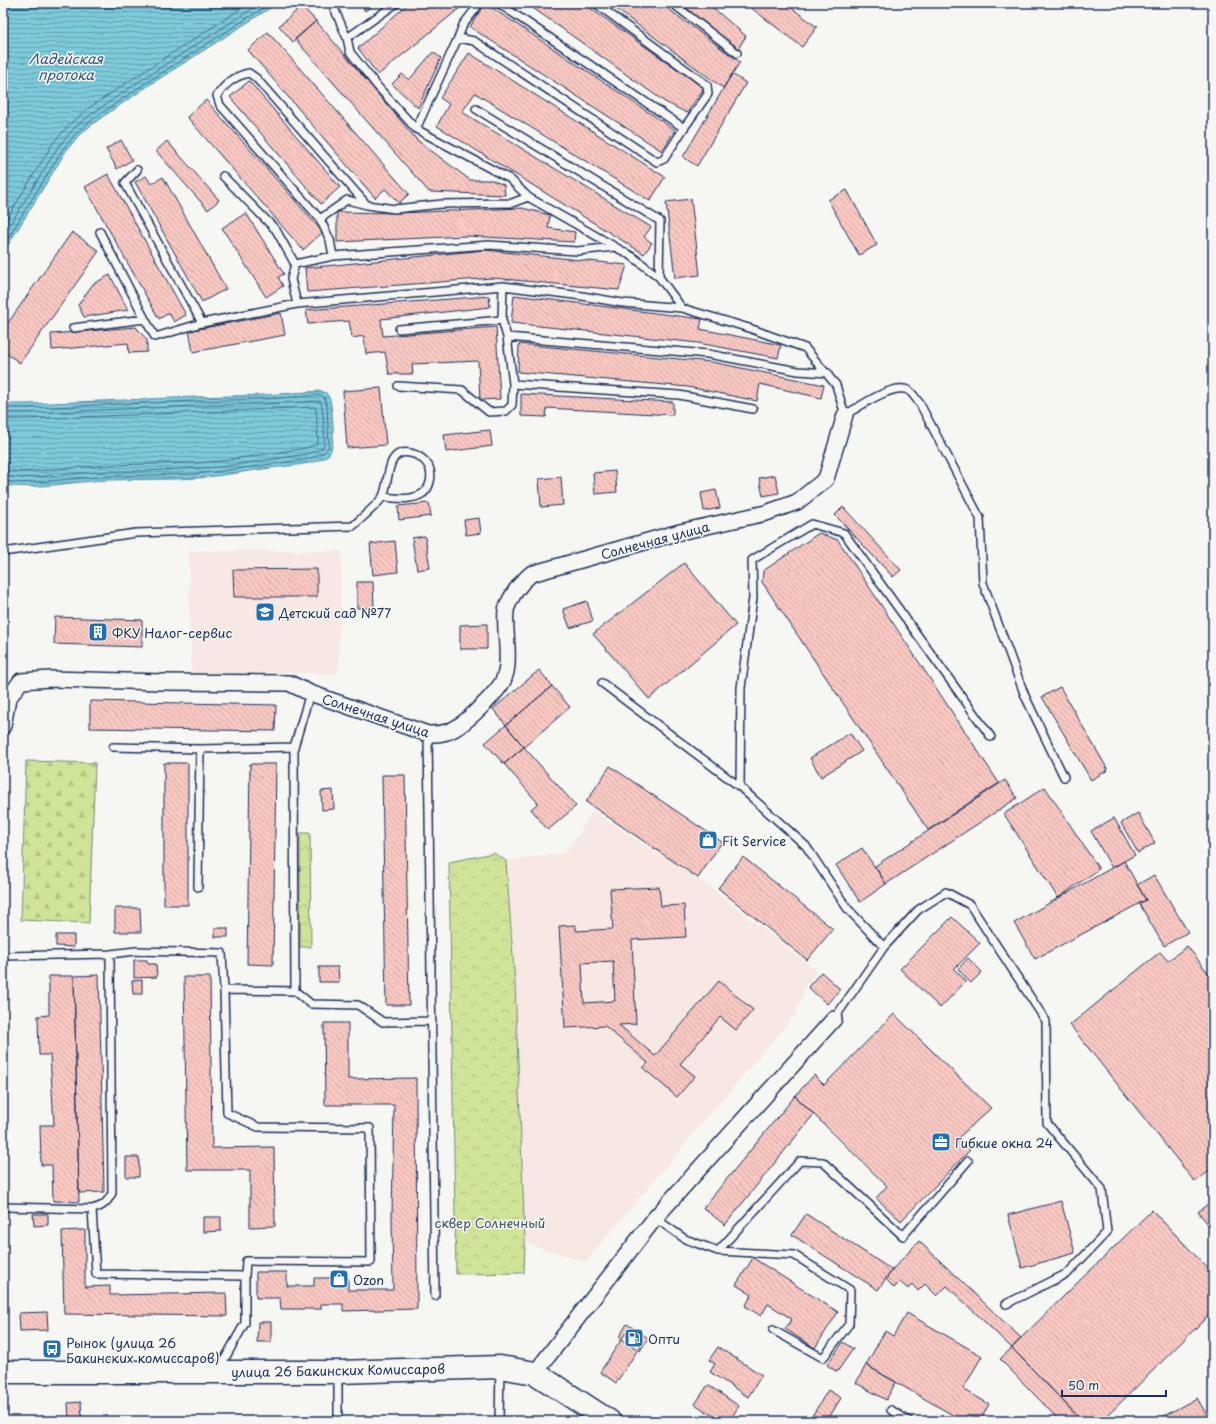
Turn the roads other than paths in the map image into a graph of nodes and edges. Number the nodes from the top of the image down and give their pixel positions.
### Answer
1 (338, 3) edge
2 (397, 3) edge
3 (480, 3) edge
4 (498, 3) edge
5 (594, 3) edge
6 (672, 3) edge
7 (347, 38) junction
8 (458, 38) junction
9 (737, 53) dead end
10 (476, 109) dead end
11 (684, 128) junction
12 (416, 129) junction
13 (137, 170) dead end
14 (223, 176) dead end
15 (528, 197) junction
16 (367, 205) junction
17 (320, 218) junction
18 (100, 232) dead end
19 (615, 247) junction
20 (332, 256) junction
21 (295, 264) junction
22 (659, 277) junction
23 (503, 286) junction
24 (297, 304) junction
25 (682, 308) junction
26 (145, 318) junction
27 (502, 320) junction
28 (202, 323) junction
29 (73, 328) dead end
30 (399, 329) dead end
31 (507, 337) junction
32 (828, 373) junction
33 (513, 384) junction
34 (398, 386) dead end
35 (753, 409) dead end
36 (845, 415) junction
37 (383, 498) junction
38 (3, 552) edge
39 (602, 683) dead end
40 (310, 693) junction
41 (6, 696) edge
42 (3, 721) edge
43 (428, 734) junction
44 (991, 737) dead end
45 (113, 747) dead end
46 (294, 747) junction
47 (200, 749) junction
48 (1064, 777) dead end
49 (740, 786) junction
50 (198, 887) dead end
51 (884, 947) junction
52 (110, 954) junction
53 (3, 956) edge
54 (224, 990) junction
55 (295, 991) junction
56 (834, 1019) joint
57 (432, 1021) junction
58 (968, 1161) dead end
59 (3, 1207) edge
60 (92, 1209) junction
61 (655, 1218) junction
62 (718, 1251) junction
63 (245, 1276) junction
64 (435, 1296) dead end
65 (1006, 1304) dead end
66 (773, 1330) dead end
67 (500, 1367) junction
68 (3, 1372) edge
69 (217, 1372) junction
70 (338, 1372) junction
71 (535, 1373) junction
72 (891, 1410) dead end
73 (338, 1421) edge
74 (499, 1421) edge
75 (609, 1421) edge
76 (909, 1421) edge

1 - 7 lane
2 - 7 lane
3 - 8 lane
4 - 11 lane
5 - 11 lane
6 - 9 lane
7 - 12 lane
8 - 11 lane
8 - 12 lane
10 - 22 lane
12 - 15 lane
13 - 28 lane
14 - 21 lane
15 - 16 lane
15 - 19 lane
16 - 17 lane
16 - 17 lane
17 - 20 lane
18 - 26 lane
19 - 20 lane
19 - 22 lane
20 - 21 lane
21 - 24 lane
22 - 25 lane
23 - 24 lane
23 - 25 lane
23 - 27 lane
24 - 28 lane
25 - 32 lane
26 - 28 lane
26 - 29 lane
27 - 30 lane
27 - 31 lane
31 - 32 lane
31 - 33 lane
32 - 36 lane
33 - 34 lane
33 - 35 lane
36 - 43 street, Солнечная улица
36 - 48 lane
37 - 37 lane
37 - 38 lane
39 - 49 lane
40 - 41 street, Солнечная улица
40 - 43 street, Солнечная улица
40 - 46 lane
41 - 42 street
43 - 57 lane
44 - 49 lane
45 - 47 lane
46 - 47 lane
46 - 55 lane
47 - 50 lane
49 - 51 lane
51 - 56 lane
51 - 65 lane
52 - 53 lane
52 - 54 lane
52 - 60 lane
54 - 55 lane
54 - 63 lane
55 - 57 lane
56 - 61 street
57 - 64 lane
58 - 62 lane
59 - 60 lane
60 - 63 lane
61 - 62 lane
61 - 71 street
62 - 66 lane
63 - 69 lane
67 - 70 main road, улица 26 Бакинских Комиссаров
67 - 71 main road, улица 26 Бакинских Комиссаров
67 - 74 lane
68 - 69 main road, улица 26 Бакинских Комиссаров
69 - 70 main road, улица 26 Бакинских Комиссаров
70 - 73 lane
71 - 75 main road, улица 26 Бакинских Комиссаров
72 - 76 lane

